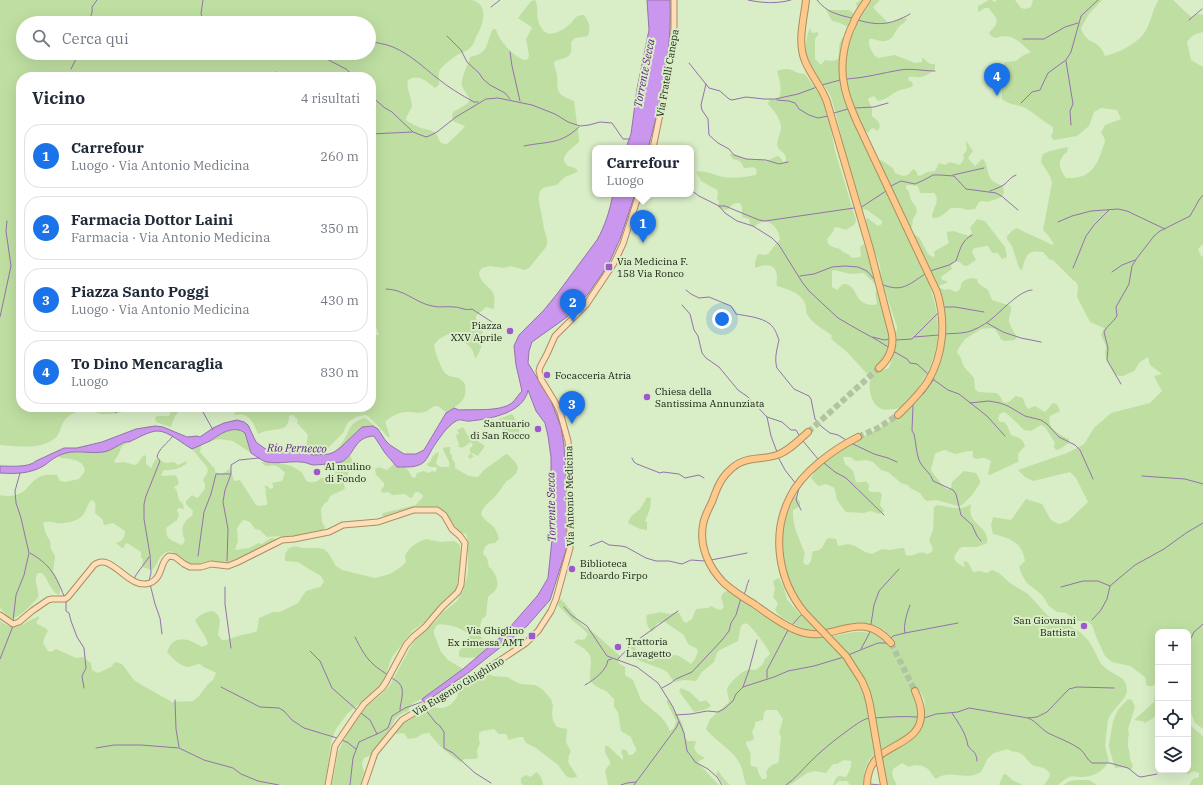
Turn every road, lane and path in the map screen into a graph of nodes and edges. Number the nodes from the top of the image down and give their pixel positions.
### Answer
1 (674, 0) edge
2 (806, 0) edge
3 (867, 0) edge
4 (653, 145) edge
5 (638, 197) edge
6 (879, 368) tunnel mouth
7 (898, 415) tunnel mouth
8 (808, 432) tunnel mouth
9 (858, 437) tunnel mouth
10 (558, 592) joint
11 (0, 615) edge
12 (891, 643) tunnel mouth
13 (915, 691) tunnel mouth
14 (328, 785) edge
15 (364, 785) edge
16 (867, 785) edge
17 (884, 785) edge

1 - 4 main road, Via Fratelli Canepa
2 - 6 highway
3 - 7 highway
5 - 10 main road, Via Antonio Medicina
8 - 12 highway
9 - 17 highway, bridge
10 - 15 main road, Via Eugenio Ghighlino
11 - 14 main road
13 - 16 highway

